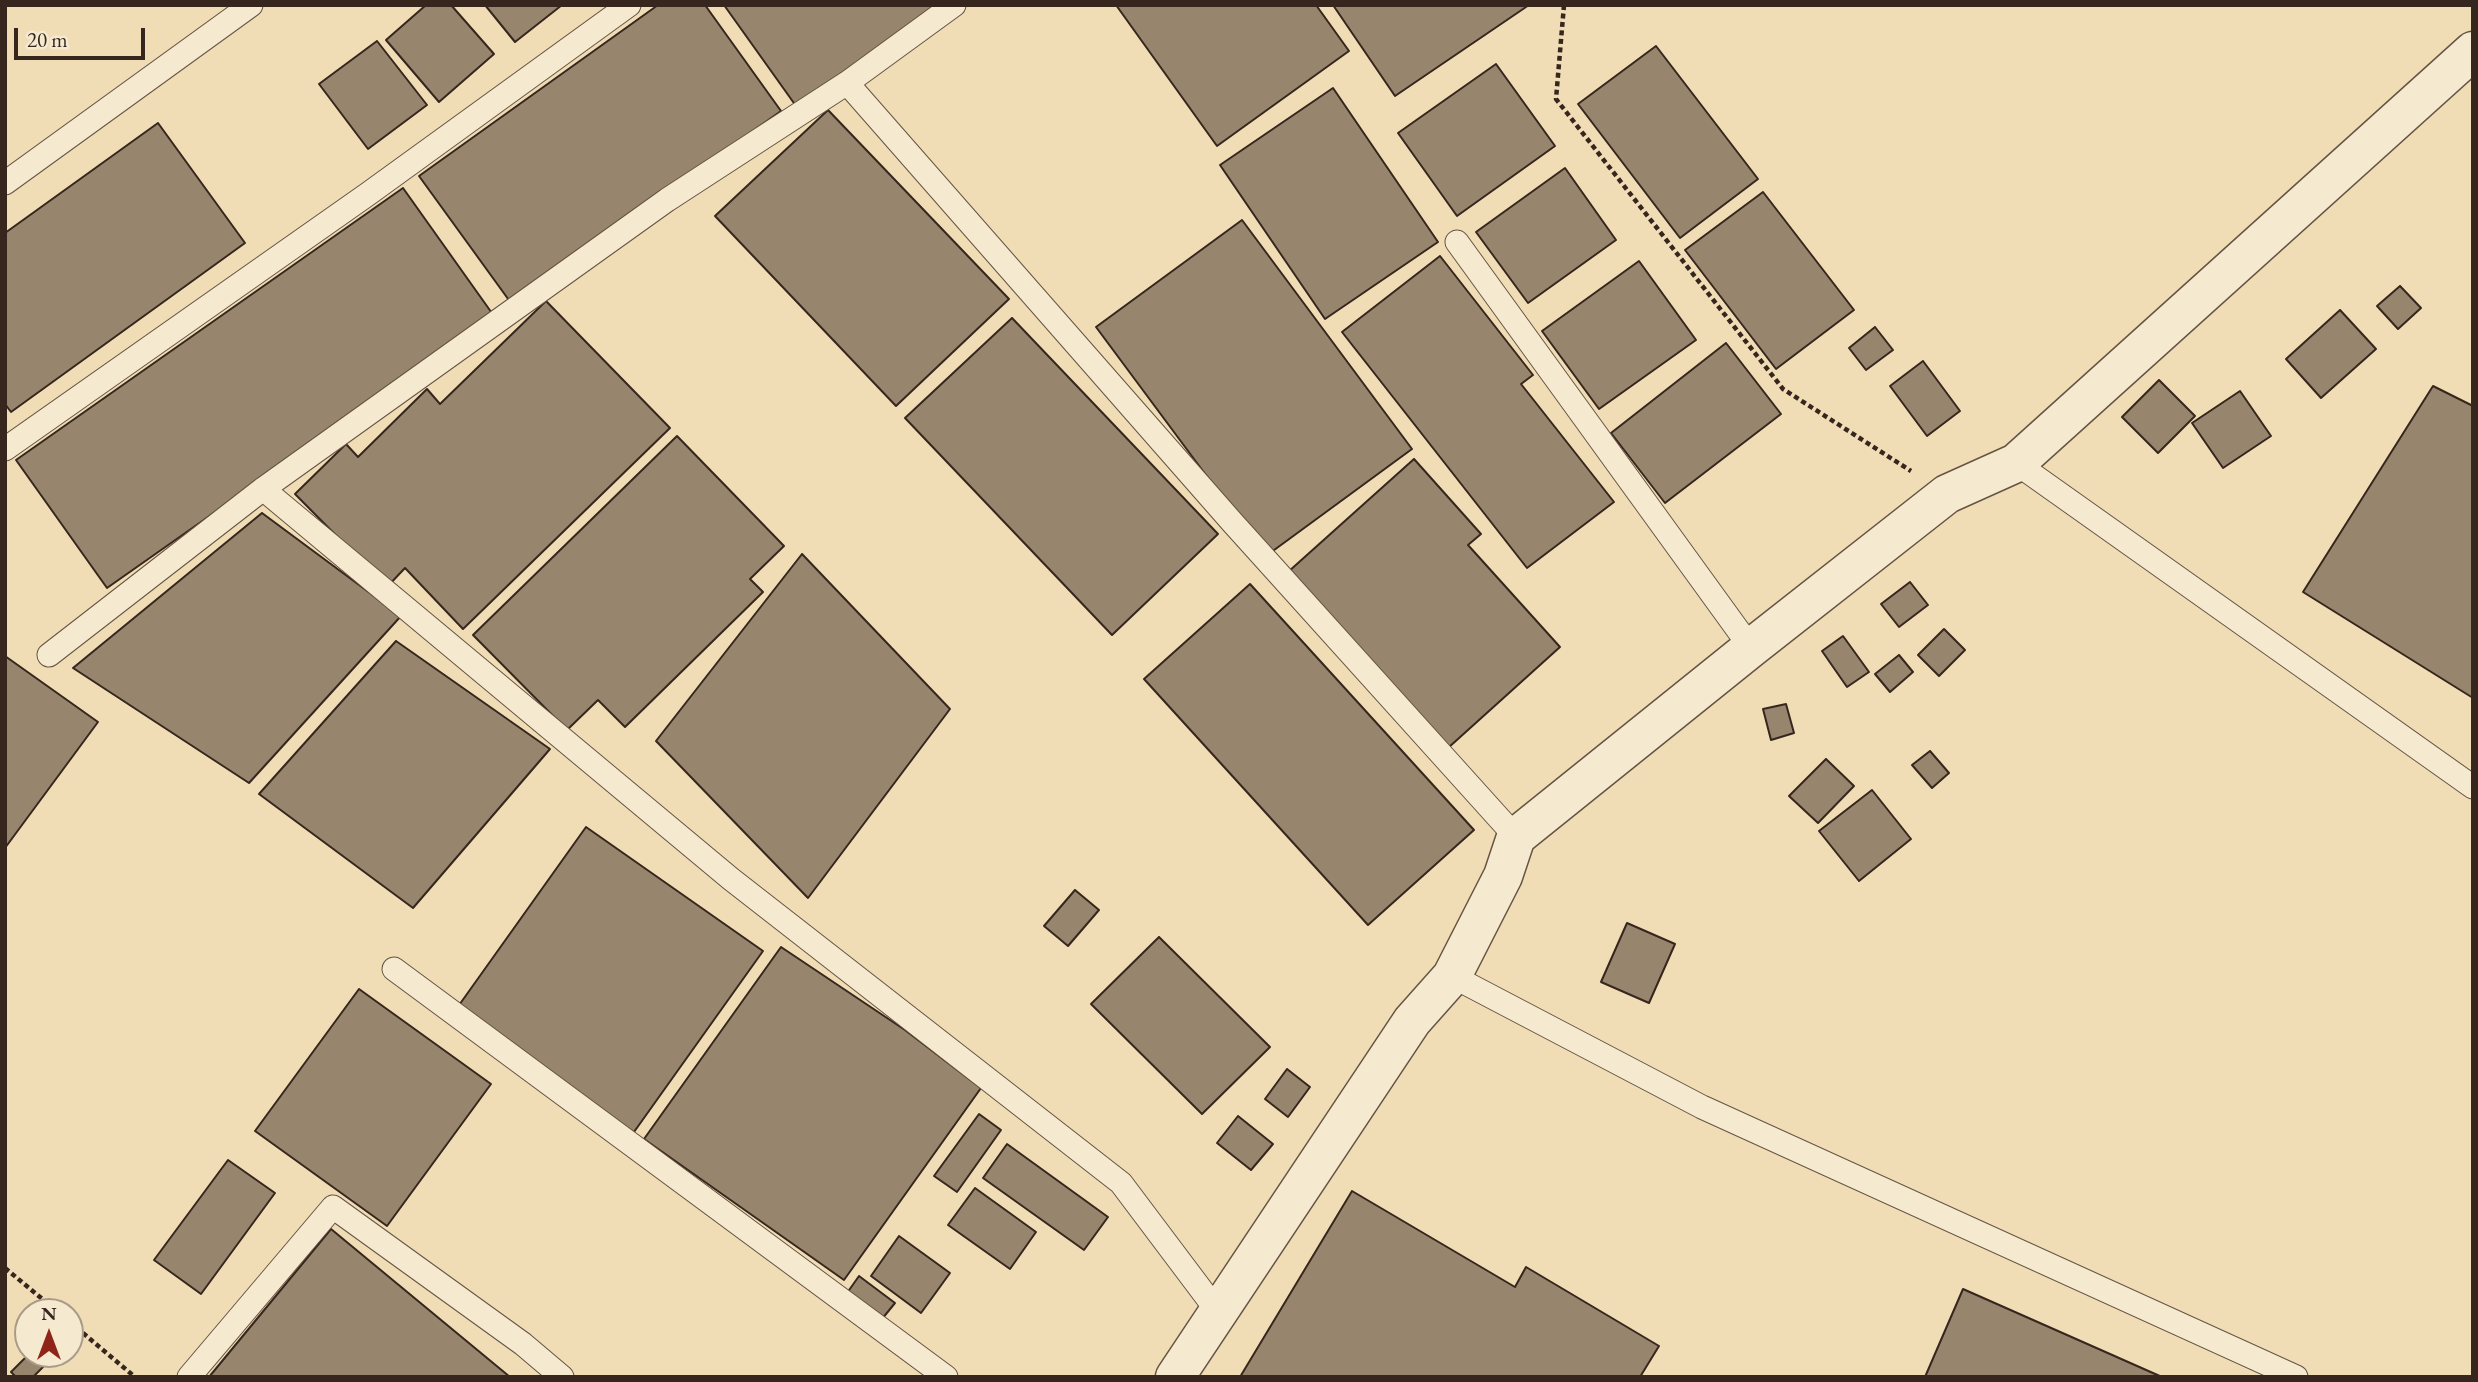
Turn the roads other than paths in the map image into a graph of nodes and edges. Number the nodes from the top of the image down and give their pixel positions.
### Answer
1 (251, 5) edge
2 (629, 5) edge
3 (954, 5) edge
4 (2473, 51) edge
5 (847, 83) junction
6 (5, 183) edge
7 (1457, 242) dead end
8 (5, 449) edge
9 (2016, 463) junction
10 (263, 489) junction
11 (1751, 648) junction
12 (49, 655) dead end
13 (2473, 787) edge
14 (1516, 837) junction
15 (394, 969) dead end
16 (1452, 976) junction
17 (1218, 1312) junction
18 (189, 1377) edge
19 (562, 1377) edge
20 (946, 1377) edge
21 (1175, 1377) edge
22 (2296, 1377) edge

1 - 6 lane
2 - 8 lane
3 - 5 lane
4 - 9 street
5 - 10 lane
5 - 14 lane
7 - 11 lane
9 - 11 street
9 - 13 lane
10 - 12 lane
10 - 17 lane
11 - 14 street
14 - 16 street
15 - 20 lane
16 - 17 street
16 - 22 lane
17 - 21 street
18 - 19 lane

